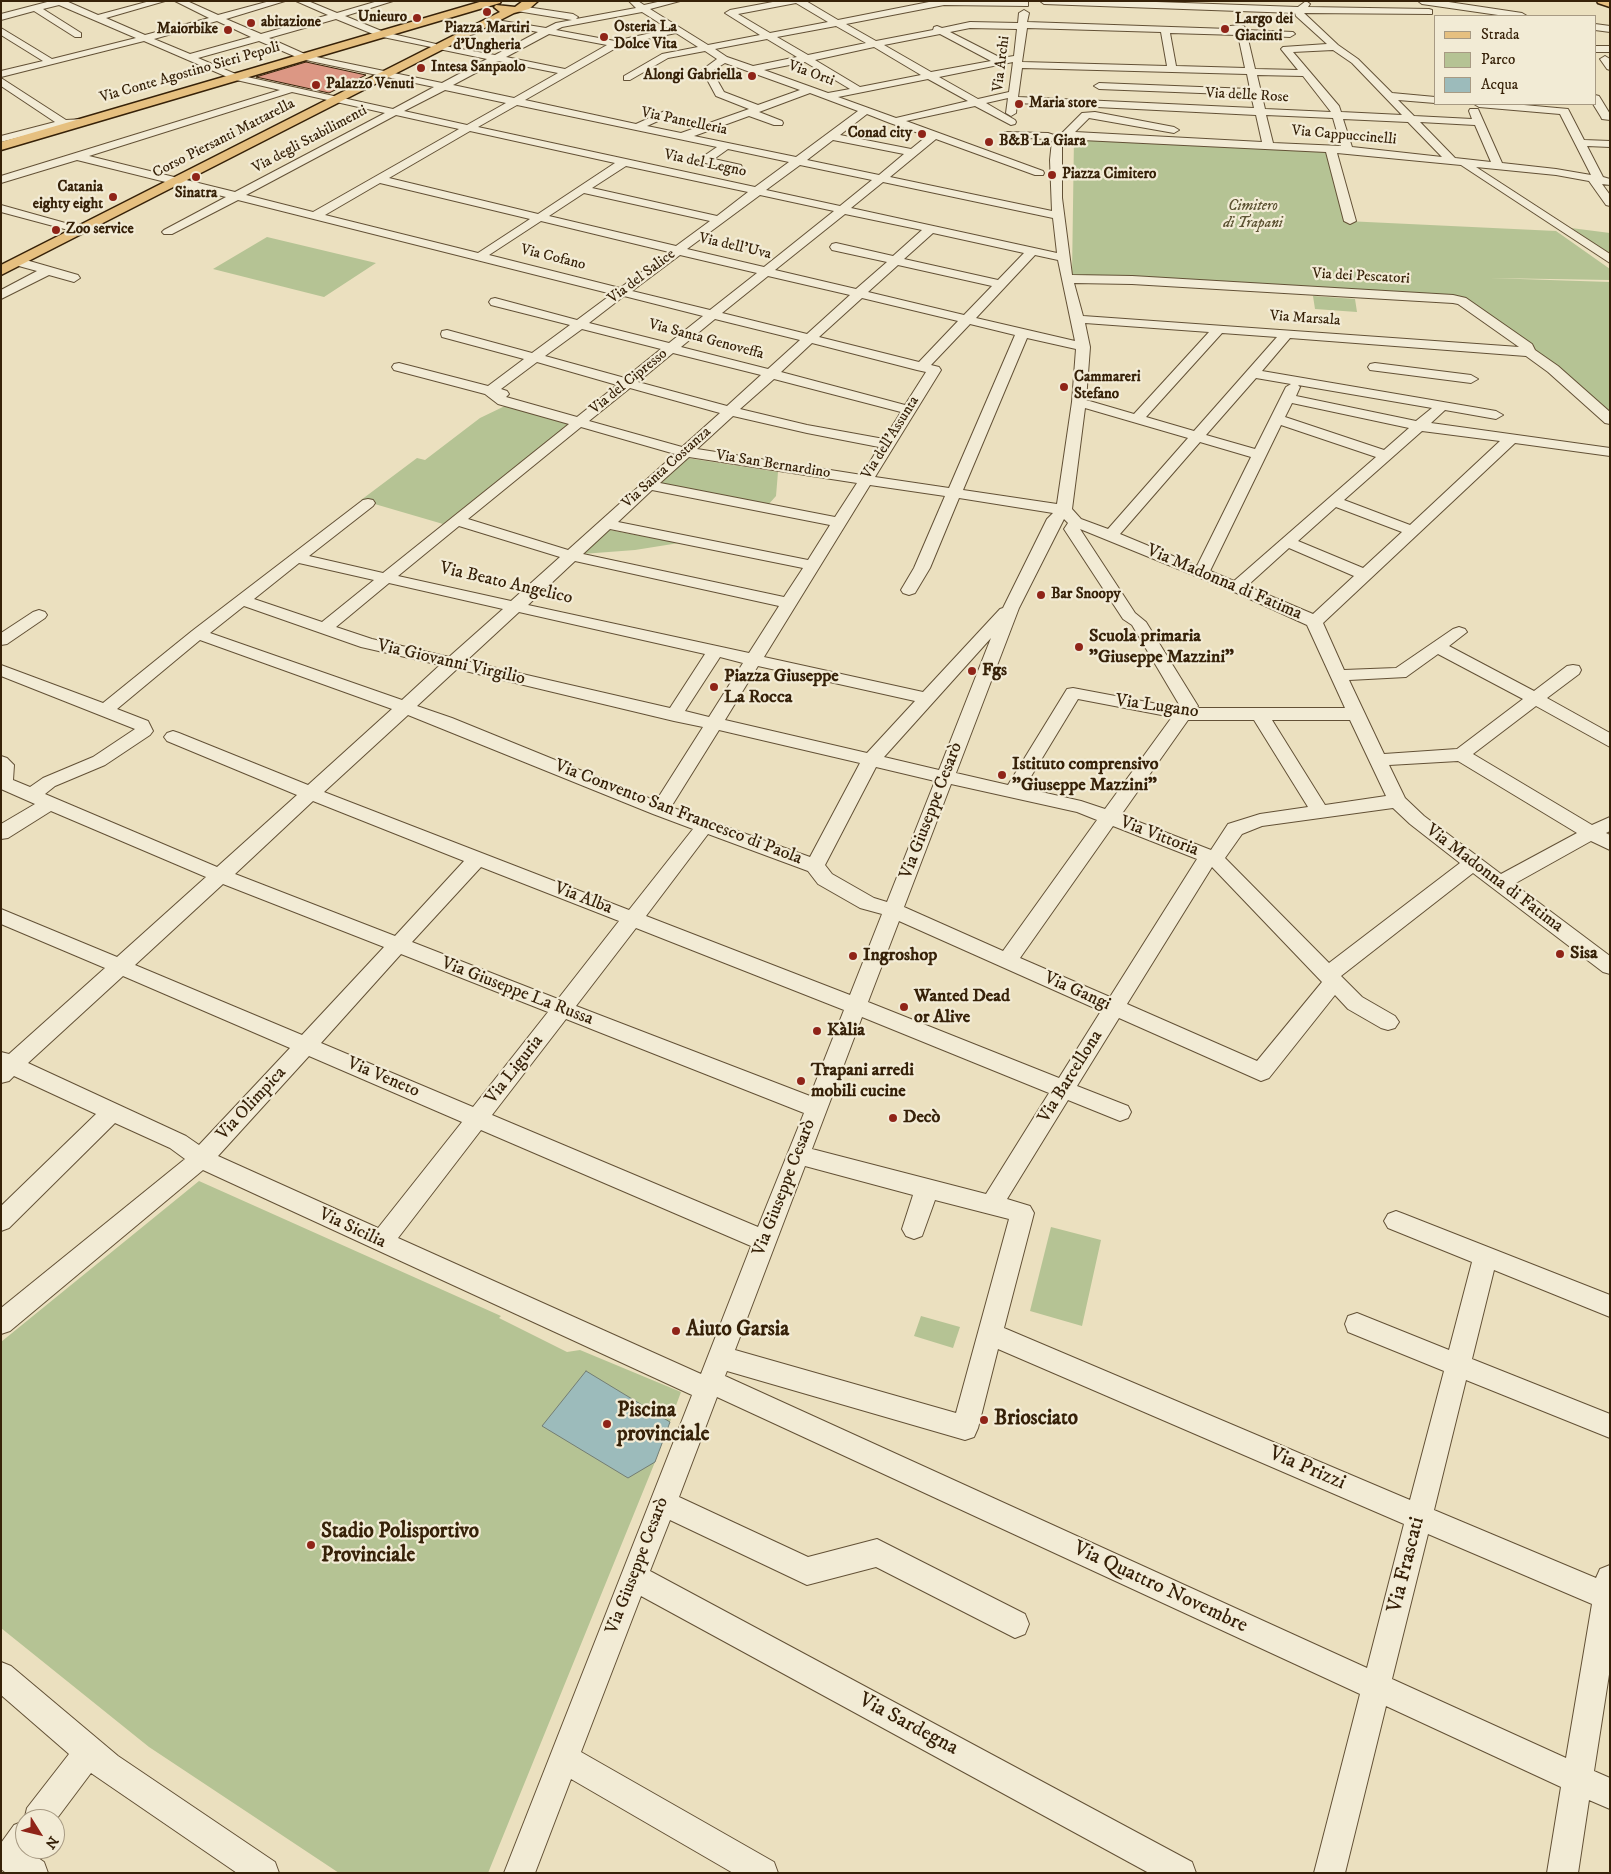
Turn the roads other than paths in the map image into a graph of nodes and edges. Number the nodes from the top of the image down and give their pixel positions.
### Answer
1 (59, 1) edge
2 (161, 1) edge
3 (179, 1) edge
4 (282, 1) edge
5 (300, 1) edge
6 (389, 1) edge
7 (632, 1) edge
8 (676, 1) edge
9 (793, 1) edge
10 (799, 1) edge
11 (884, 1) edge
12 (1036, 1) edge
13 (1044, 1) edge
14 (1309, 1) edge
15 (1422, 1) edge
16 (1602, 1) edge
17 (944, 2) edge
18 (966, 2) edge
19 (1025, 2) edge
20 (1436, 2) edge
21 (33, 4) edge
22 (1208, 4) edge
23 (1610, 4) edge
24 (505, 5) edge
25 (566, 5) dead end
26 (642, 8) junction
27 (1, 9) edge
28 (901, 10) junction
29 (1300, 10) junction
30 (1429, 12) junction
31 (550, 13) junction
32 (1516, 15) edge
33 (336, 16) junction
34 (1, 17) edge
35 (1129, 17) junction
36 (96, 18) junction
37 (218, 18) junction
38 (491, 22) junction
39 (1434, 22) edge
40 (837, 23) junction
41 (559, 24) junction
42 (1022, 26) junction
43 (1596, 27) edge
44 (1204, 29) junction
45 (1165, 30) junction
46 (1610, 30) edge
47 (1, 31) edge
48 (546, 31) junction
49 (941, 31) junction
50 (1242, 32) junction
51 (681, 33) junction
52 (701, 33) dead end
53 (381, 34) junction
54 (1290, 34) dead end
55 (78, 35) dead end
56 (769, 36) junction
57 (260, 37) junction
58 (143, 38) junction
59 (615, 44) junction
60 (875, 45) junction
61 (437, 46) junction
62 (1335, 47) junction
63 (705, 48) junction
64 (1596, 49) edge
65 (1610, 49) edge
66 (304, 57) junction
67 (187, 58) junction
68 (496, 58) junction
69 (724, 59) junction
70 (806, 59) junction
71 (1018, 61) junction
72 (51, 62) junction
73 (999, 62) junction
74 (1097, 67) junction
75 (754, 69) junction
76 (1172, 69) junction
77 (1251, 71) junction
78 (566, 72) junction
79 (1306, 72) junction
80 (1, 74) edge
81 (383, 74) junction
82 (930, 76) junction
83 (235, 77) junction
84 (627, 78) dead end
85 (1, 80) edge
86 (1099, 86) junction
87 (442, 87) junction
88 (291, 89) junction
89 (810, 90) junction
90 (858, 90) junction
91 (18, 92) junction
92 (1256, 92) junction
93 (1, 96) edge
94 (828, 96) junction
95 (1388, 96) junction
96 (1013, 97) junction
97 (334, 99) junction
98 (1434, 100) edge
99 (1596, 100) edge
100 (515, 102) junction
101 (976, 102) junction
102 (1596, 102) edge
103 (1610, 102) edge
104 (1100, 104) junction
105 (1471, 105) edge
106 (1491, 105) edge
107 (754, 110) junction
108 (866, 110) junction
109 (394, 112) junction
110 (1260, 112) junction
111 (667, 113) dead end
112 (1337, 115) junction
113 (1610, 117) edge
114 (1410, 119) junction
115 (894, 120) junction
116 (1479, 122) junction
117 (778, 123) dead end
118 (65, 125) junction
119 (637, 127) junction
120 (468, 128) junction
121 (935, 135) junction
122 (1069, 135) junction
123 (831, 136) junction
124 (681, 137) junction
125 (1054, 138) junction
126 (1164, 140) junction
127 (4, 142) edge
128 (1580, 143) junction
129 (1013, 144) junction
130 (1610, 144) edge
131 (1268, 145) junction
132 (726, 146) junction
133 (1331, 149) junction
134 (1347, 150) junction
135 (913, 153) junction
136 (991, 155) junction
137 (76, 156) junction
138 (1055, 160) junction
139 (798, 161) junction
140 (624, 162) junction
141 (1457, 162) junction
142 (1498, 166) junction
143 (737, 167) dead end
144 (1039, 173) junction
145 (378, 179) junction
146 (881, 179) junction
147 (1, 180) edge
148 (173, 180) junction
149 (1600, 180) edge
150 (582, 189) junction
151 (758, 191) junction
152 (236, 196) junction
153 (1056, 198) junction
154 (1610, 202) edge
155 (2, 209) edge
156 (843, 210) junction
157 (314, 216) junction
158 (1059, 216) junction
159 (539, 218) junction
160 (719, 220) junction
161 (1350, 221) dead end
162 (72, 228) junction
163 (930, 229) junction
164 (168, 232) dead end
165 (836, 248) dead end
166 (678, 250) junction
167 (1032, 251) junction
168 (479, 257) junction
169 (1064, 258) junction
170 (1610, 259) edge
171 (896, 261) junction
172 (19, 262) junction
173 (1, 264) edge
174 (49, 270) junction
175 (1, 271) edge
176 (766, 272) junction
177 (74, 278) dead end
178 (1067, 280) junction
179 (1000, 284) junction
180 (622, 292) junction
181 (860, 294) junction
182 (1, 295) edge
183 (495, 302) dead end
184 (712, 315) junction
185 (966, 319) junction
186 (1078, 319) junction
187 (579, 324) junction
188 (1219, 329) junction
189 (1022, 332) junction
190 (447, 334) dead end
191 (1287, 334) junction
192 (810, 339) junction
193 (1376, 341) junction
194 (1083, 347) junction
195 (671, 348) junction
196 (1472, 348) junction
197 (1529, 352) junction
198 (534, 358) junction
199 (399, 366) dead end
200 (922, 367) junction
201 (1375, 367) junction
202 (1253, 373) junction
203 (771, 374) junction
204 (1470, 379) junction
205 (1297, 380) junction
206 (628, 383) junction
207 (490, 390) junction
208 (1373, 394) junction
209 (1288, 398) junction
210 (1079, 402) junction
211 (1442, 406) junction
212 (908, 410) junction
213 (1469, 410) junction
214 (730, 411) junction
215 (1496, 415) dead end
216 (1137, 419) junction
217 (1278, 419) junction
218 (583, 420) junction
219 (1610, 420) edge
220 (1419, 426) junction
221 (1197, 437) junction
222 (1511, 439) junction
223 (887, 444) junction
224 (685, 452) junction
225 (1610, 452) edge
226 (1260, 455) junction
227 (1385, 456) junction
228 (865, 479) junction
229 (650, 485) junction
230 (954, 493) junction
231 (1334, 501) junction
232 (368, 503) dead end
233 (1070, 516) junction
234 (457, 521) junction
235 (839, 522) junction
236 (606, 524) junction
237 (1412, 531) junction
238 (1111, 535) junction
239 (1286, 542) junction
240 (571, 556) junction
241 (296, 558) junction
242 (812, 565) junction
243 (1202, 572) junction
244 (1365, 575) junction
245 (386, 578) junction
246 (1236, 587) junction
247 (909, 590) dead end
248 (242, 600) junction
249 (788, 603) junction
250 (515, 607) junction
251 (1011, 608) junction
252 (39, 614) dead end
253 (1314, 622) junction
254 (324, 628) junction
255 (1459, 632) dead end
256 (198, 634) junction
257 (1, 640) edge
258 (1438, 647) junction
259 (711, 651) junction
260 (758, 658) junction
261 (452, 664) junction
262 (1, 670) edge
263 (1573, 670) dead end
264 (1339, 675) junction
265 (926, 698) junction
266 (1535, 699) junction
267 (404, 708) junction
268 (104, 711) junction
269 (669, 714) junction
270 (1183, 714) junction
271 (1358, 714) junction
272 (1260, 715) junction
273 (715, 727) junction
274 (173, 737) dead end
275 (1610, 740) edge
276 (1461, 755) junction
277 (871, 760) junction
278 (1378, 760) junction
279 (1, 762) edge
280 (945, 777) junction
281 (3, 782) edge
282 (1013, 792) junction
283 (310, 793) junction
284 (31, 795) junction
285 (1397, 801) junction
286 (50, 803) junction
287 (660, 810) junction
288 (1320, 812) junction
289 (1109, 818) junction
290 (1610, 823) edge
291 (704, 827) junction
292 (1593, 832) junction
293 (1, 833) edge
294 (1610, 844) edge
295 (478, 858) junction
296 (1212, 858) junction
297 (1473, 863) junction
298 (815, 866) junction
299 (218, 875) junction
300 (1500, 883) junction
301 (894, 910) junction
302 (1, 916) edge
303 (633, 919) junction
304 (398, 945) junction
305 (1007, 961) junction
306 (120, 966) junction
307 (1610, 967) edge
308 (1331, 978) junction
309 (856, 1006) junction
310 (1114, 1008) junction
311 (562, 1009) junction
312 (1388, 1022) dead end
313 (306, 1046) junction
314 (5, 1067) edge
315 (1064, 1089) junction
316 (816, 1108) junction
317 (114, 1111) junction
318 (1120, 1112) dead end
319 (477, 1119) junction
320 (798, 1155) junction
321 (201, 1160) junction
322 (926, 1188) junction
323 (994, 1200) junction
324 (1, 1221) edge
325 (1396, 1221) dead end
326 (914, 1229) dead end
327 (765, 1241) junction
328 (381, 1242) junction
329 (1485, 1256) junction
330 (1610, 1306) edge
331 (3, 1320) edge
332 (1357, 1324) dead end
333 (998, 1338) junction
334 (720, 1357) junction
335 (1458, 1364) junction
336 (709, 1385) junction
337 (1610, 1426) edge
338 (662, 1503) junction
339 (1420, 1517) junction
340 (634, 1577) junction
341 (1609, 1591) edge
342 (1015, 1624) dead end
343 (1, 1676) edge
344 (1376, 1686) junction
345 (89, 1751) junction
346 (564, 1758) junction
347 (1577, 1779) junction
348 (1610, 1794) edge
349 (46, 1809) edge
350 (15, 1850) edge
351 (33, 1873) edge
352 (264, 1873) edge
353 (519, 1873) edge
354 (763, 1873) edge
355 (1182, 1873) edge
356 (1329, 1873) edge
357 (1562, 1873) edge

1 - 21 street
1 - 36 street, Via del Legno
2 - 36 street
3 - 37 street, Via Pantelleria
4 - 37 street
5 - 33 street
6 - 33 street
7 - 26 street, Via Orti
8 - 26 street
9 - 56 street
10 - 40 street
11 - 28 street
12 - 35 street
13 - 35 street
14 - 29 street
15 - 20 street
16 - 23 main road
17 - 18 street
17 - 28 street
18 - 19 street
19 - 42 street, Via Archi
20 - 30 street
20 - 32 street
21 - 27 street
21 - 34 street
21 - 55 street
22 - 29 street
22 - 35 street
22 - 44 street
24 - 31 street
24 - 38 main road, Corso Piersanti Mattarella
24 - 53 main road, Via Conte Agostino Sieri Pepoli
25 - 31 street
26 - 41 street
26 - 51 street, Via Orti
28 - 40 street
28 - 49 street
29 - 30 street
29 - 62 street
30 - 39 street
31 - 41 street, Via degli Stabilimenti
33 - 53 street
33 - 57 street
35 - 42 street
35 - 45 street
36 - 58 street, Via del Legno
37 - 57 street, Via Pantelleria
37 - 58 street
38 - 48 street
38 - 61 main road, Corso Piersanti Mattarella
40 - 56 street
40 - 60 street
41 - 48 street, Via degli Stabilimenti
42 - 49 street
42 - 71 street, Via Archi
43 - 46 street
44 - 45 street
44 - 50 street
45 - 76 street
47 - 72 street
48 - 59 street
48 - 68 street, Via degli Stabilimenti
49 - 60 street
49 - 73 street
50 - 54 street
50 - 77 street
51 - 52 street
51 - 59 street
51 - 63 street, Via Orti
53 - 61 street
53 - 66 main road, Via Conte Agostino Sieri Pepoli
56 - 63 street
56 - 70 street
57 - 66 street, Via Pantelleria
57 - 67 street
58 - 67 street, Via del Legno
58 - 72 street
59 - 78 street
60 - 70 street
60 - 82 street
61 - 68 street
61 - 81 main road, Corso Piersanti Mattarella
62 - 79 street
62 - 95 street
63 - 69 street, Via Orti
63 - 84 street
64 - 65 street
66 - 81 street, Via Pantelleria
66 - 83 main road, Via Conte Agostino Sieri Pepoli
67 - 83 street, Via del Legno
68 - 78 street
68 - 87 street, Via degli Stabilimenti
69 - 75 street, Via Orti
69 - 107 street
70 - 75 street
70 - 90 street
71 - 73 street
71 - 74 street
71 - 96 street, Via Archi
72 - 80 street
73 - 82 street
74 - 76 street
74 - 86 street
75 - 89 street, Via Orti
76 - 77 street
77 - 79 street
77 - 92 street
78 - 100 street
79 - 112 street
81 - 87 street, Via Pantelleria
81 - 97 main road, Corso Piersanti Mattarella
82 - 90 street
82 - 101 street
83 - 88 street, Via del Legno
83 - 118 main road, Via Conte Agostino Sieri Pepoli
85 - 91 street
86 - 92 street
86 - 104 street
87 - 100 street, Via Pantelleria
87 - 109 street, Via degli Stabilimenti
88 - 97 street, Via del Legno
88 - 137 street
89 - 94 street, Via Orti
89 - 107 street
90 - 94 street
91 - 93 street
91 - 118 street
92 - 110 street
94 - 108 street, Via Orti
95 - 98 street
95 - 114 street
96 - 101 street, Via delle Rose
96 - 104 street, Via delle Rose
96 - 129 street, Via Archi
97 - 109 street, Via del Legno
97 - 148 main road, Corso Piersanti Mattarella
99 - 103 street
100 - 119 street, Via Pantelleria
100 - 120 street
101 - 115 street, Via delle Rose
101 - 129 street
102 - 113 street
104 - 110 street, Via delle Rose
105 - 116 street
106 - 128 street
107 - 117 street
107 - 124 street
108 - 115 street, Via Orti
108 - 123 street, Via del Salice
109 - 120 street, Via del Legno
109 - 152 street, Via degli Stabilimenti
110 - 112 street, Via delle Rose
110 - 131 street
111 - 119 street
112 - 114 street, Via delle Rose
112 - 134 street
114 - 116 street, Via delle Rose
114 - 141 street
115 - 121 street, Via Orti
116 - 142 street
118 - 127 main road, Via Conte Agostino Sieri Pepoli
119 - 124 street, Via Pantelleria
120 - 140 street, Via del Legno
120 - 145 street
121 - 135 street, Via del Cipresso
121 - 136 street, Via Orti
122 - 125 street, Via Cappuccinelli
122 - 126 street, Via Cappuccinelli
122 - 126 street
123 - 135 street
123 - 139 street, Via del Salice
124 - 132 street, Via Pantelleria
125 - 129 street
125 - 138 street
126 - 131 street, Via Cappuccinelli
128 - 130 street
128 - 149 street
129 - 136 street
129 - 138 street
129 - 144 street
131 - 133 street, Via Cappuccinelli
132 - 139 street, Via Pantelleria
132 - 143 street
133 - 134 street, Via Cappuccinelli
133 - 161 street
134 - 141 street, Via Cappuccinelli
135 - 146 street, Via del Cipresso
136 - 144 street
137 - 147 street
137 - 148 street, Via Cofano
138 - 153 street
139 - 146 street, Via Pantelleria
139 - 151 street, Via del Salice
140 - 150 street
140 - 151 street, Via del Legno
141 - 142 street, Via Cappuccinelli
141 - 170 street
142 - 149 street, Via Cappuccinelli
144 - 153 street
145 - 157 street
145 - 159 street, Via dell'Uva
146 - 156 street, Via del Cipresso
146 - 158 street, Via Pantelleria
148 - 152 street, Via Cofano
148 - 162 main road, Corso Piersanti Mattarella
148 - 172 main road, Corso Piersanti Mattarella
149 - 154 street
150 - 159 street
150 - 160 street
151 - 156 street, Via del Legno
151 - 160 street, Via del Salice
152 - 157 street, Via Cofano
152 - 164 street, Via degli Stabilimenti
153 - 158 street
155 - 162 street
156 - 163 street, Via del Legno
156 - 176 street, Via del Cipresso
157 - 168 street, Via Cofano
158 - 169 street
159 - 166 street, Via dell'Uva
159 - 168 street
160 - 166 street, Via del Salice
162 - 173 main road, Corso Piersanti Mattarella
163 - 167 street, Via del Legno
163 - 171 street, Via Santa Costanza
165 - 171 street
166 - 176 street, Via dell'Uva
166 - 180 street, Via del Salice
167 - 169 street, Via del Legno
167 - 179 street
168 - 180 street, Via Cofano
169 - 178 street
171 - 179 street
171 - 181 street, Via Santa Costanza
172 - 174 street
172 - 175 main road, Corso Piersanti Mattarella
174 - 177 street
174 - 182 street
176 - 181 street, Via dell'Uva
176 - 184 street, Via del Cipresso
178 - 186 street
178 - 197 street, Via dei Pescatori
179 - 185 street
180 - 184 street, Via Cofano
180 - 187 street, Via del Salice
181 - 185 street, Via dell'Uva
181 - 192 street, Via Santa Costanza
183 - 187 street, Via Santa Genoveffa
184 - 192 street, Via Cofano
184 - 195 street, Via del Cipresso
185 - 189 street, Via dell'Uva
185 - 200 street
186 - 188 street, Via Marsala
186 - 194 street
187 - 195 street, Via Santa Genoveffa
187 - 198 street, Via del Salice
188 - 191 street, Via Marsala
188 - 216 street
189 - 194 street, Via dell'Uva
189 - 230 street
190 - 198 street
191 - 193 street, Via Marsala
191 - 202 street
192 - 200 street, Via Cofano
192 - 203 street, Via Santa Costanza
193 - 196 street, Via Marsala
193 - 201 street
194 - 210 street
195 - 203 street, Via Santa Genoveffa
195 - 206 street, Via del Cipresso
196 - 197 street, Via Marsala
196 - 204 street
197 - 219 street, Via dei Pescatori
198 - 206 street
198 - 207 street, Via del Salice
199 - 207 street, Via San Bernardino
200 - 212 street, Via dell'Assunta
201 - 204 street
201 - 208 street
202 - 205 street
202 - 221 street
203 - 212 street, Via Santa Genoveffa
203 - 214 street, Via Santa Costanza
204 - 213 street
205 - 208 street
205 - 209 street
206 - 214 street
206 - 218 street, Via del Cipresso
207 - 218 street, Via San Bernardino
208 - 211 street
209 - 217 street
209 - 220 street
210 - 216 street
210 - 233 street
211 - 213 street
211 - 220 street
212 - 223 street, Via dell'Assunta
213 - 215 street
214 - 223 street
214 - 224 street, Via Santa Costanza
216 - 221 street
217 - 226 street
217 - 227 street
218 - 224 street, Via San Bernardino
218 - 234 street, Via del Cipresso
220 - 222 street
220 - 227 street
221 - 226 street
221 - 238 street
222 - 225 street
222 - 237 street
223 - 228 street, Via dell'Assunta
224 - 228 street, Via San Bernardino
224 - 229 street, Via Santa Costanza
226 - 243 street
227 - 231 street
228 - 230 street, Via San Bernardino
228 - 235 street, Via dell'Assunta
229 - 235 street
229 - 236 street, Via Santa Costanza
230 - 233 street, Via San Bernardino
230 - 247 street
231 - 237 street
231 - 239 street
232 - 241 street
233 - 238 street, Via Madonna di Fatima
233 - 251 street, Via Giuseppe Cesarò
233 - 270 street
234 - 240 street
234 - 245 street, Via del Cipresso
235 - 242 street, Via dell'Assunta
236 - 240 street, Via Santa Costanza
236 - 242 street
237 - 244 street
238 - 243 street, Via Madonna di Fatima
239 - 244 street
239 - 246 street
240 - 249 street
240 - 250 street, Via Santa Costanza
241 - 245 street, Via Beato Angelico
241 - 248 street
242 - 249 street, Via dell'Assunta
243 - 246 street, Via Madonna di Fatima
244 - 253 street
245 - 250 street, Via Beato Angelico
245 - 254 street, Via del Cipresso
246 - 253 street, Via Madonna di Fatima
248 - 254 street, Via Giovanni Virgilio
248 - 256 street
249 - 260 street, Via dell'Assunta
250 - 259 street, Via Beato Angelico
250 - 261 street, Via Santa Costanza
251 - 265 street, Via Convento San Francesco di Paola
251 - 280 street, Via Giuseppe Cesarò
252 - 257 street
253 - 264 street, Via Madonna di Fatima
254 - 261 street, Via Giovanni Virgilio
255 - 258 street
256 - 267 street, Via Convento San Francesco di Paola
256 - 268 street
258 - 264 street
258 - 266 street
259 - 260 street, Via Beato Angelico
259 - 269 street
260 - 265 street
260 - 273 street, Via dell'Assunta
261 - 267 street, Via Santa Costanza
261 - 269 street, Via Giovanni Virgilio
262 - 268 street
263 - 266 street
264 - 271 street, Via Madonna di Fatima
265 - 277 street, Via Convento San Francesco di Paola
266 - 275 street
266 - 276 street
267 - 283 street, Via Santa Costanza
267 - 287 street, Via Convento San Francesco di Paola
268 - 284 street
269 - 273 street, Via Giovanni Virgilio
270 - 272 street, Via Lugano
270 - 282 street, Via Lugano
270 - 289 street
271 - 272 street, Via Lugano
271 - 278 street, Via Madonna di Fatima
272 - 288 street
273 - 277 street
273 - 287 street
274 - 283 street, Via Alba
276 - 278 street
276 - 292 street
277 - 280 street, Via Vittoria
277 - 298 street, Via Convento San Francesco di Paola
278 - 285 street, Via Madonna di Fatima
279 - 281 street
280 - 282 street, Via Vittoria
280 - 301 street, Via Giuseppe Cesarò
281 - 284 street
282 - 289 street, Via Vittoria
283 - 295 street, Via Alba
283 - 299 street, Via Santa Costanza
284 - 286 street
285 - 288 street, Via Barcellona
285 - 297 street, Via Madonna di Fatima
286 - 293 street
286 - 299 street, Via Giuseppe La Russa
287 - 291 street, Via Convento San Francesco di Paola
288 - 296 street, Via Barcellona
289 - 296 street, Via Vittoria
289 - 305 street
290 - 292 street
291 - 298 street, Via Convento San Francesco di Paola
291 - 303 street, Via Liguria
292 - 294 street
292 - 300 street
295 - 303 street, Via Alba
295 - 304 street, Via Olimpica
296 - 308 street, Via Vittoria
296 - 310 street, Via Barcellona
297 - 300 street, Via Madonna di Fatima
297 - 308 street
298 - 301 street, Via Gangi
299 - 304 street, Via Giuseppe La Russa
299 - 306 street, Via Santa Costanza
300 - 307 street, Via Madonna di Fatima
301 - 305 street, Via Gangi
301 - 309 street, Via Giuseppe Cesarò
302 - 306 street, Via Veneto
303 - 309 street, Via Alba
303 - 311 street, Via Liguria
304 - 311 street, Via Giuseppe La Russa
304 - 313 street, Via Olimpica
305 - 310 street, Via Gangi
306 - 313 street, Via Veneto
306 - 314 street, Via Santa Costanza
308 - 310 street, Via Gangi
308 - 312 street, Via Vittoria
309 - 315 street, Via Alba
309 - 316 street, Via Giuseppe Cesarò
310 - 315 street, Via Barcellona
311 - 316 street, Via Giuseppe La Russa
311 - 319 street, Via Liguria
313 - 319 street, Via Veneto
313 - 321 street, Via Olimpica
314 - 317 street, Via Sicilia
315 - 318 street, Via Alba
315 - 323 street, Via Barcellona
316 - 320 street, Via Giuseppe Cesarò
317 - 321 street, Via Sicilia
317 - 324 street
319 - 327 street, Via Veneto
319 - 328 street, Via Liguria
320 - 322 street
320 - 327 street, Via Giuseppe Cesarò
321 - 328 street, Via Sicilia
321 - 331 street, Via Olimpica
322 - 323 street
322 - 326 street
323 - 333 street
325 - 329 street
327 - 334 street, Via Giuseppe Cesarò
328 - 336 street, Via Sicilia
329 - 330 street
329 - 335 street, Via Frascati
332 - 335 street
333 - 334 street
333 - 339 street, Via Prizzi
334 - 336 street, Via Giuseppe Cesarò
335 - 337 street
335 - 339 street, Via Frascati
336 - 338 street, Via Giuseppe Cesarò
336 - 344 street, Via Quattro Novembre
338 - 340 street, Via Giuseppe Cesarò
338 - 342 street
339 - 341 street, Via Prizzi
339 - 344 street, Via Frascati
340 - 346 street, Via Giuseppe Cesarò
340 - 355 street, Via Sardegna
341 - 347 street
343 - 345 street
344 - 347 street, Via Quattro Novembre
344 - 356 street, Via Frascati
345 - 349 street
345 - 352 street
346 - 353 street, Via Giuseppe Cesarò
346 - 354 street
347 - 348 street, Via Quattro Novembre
347 - 357 street
350 - 351 street

